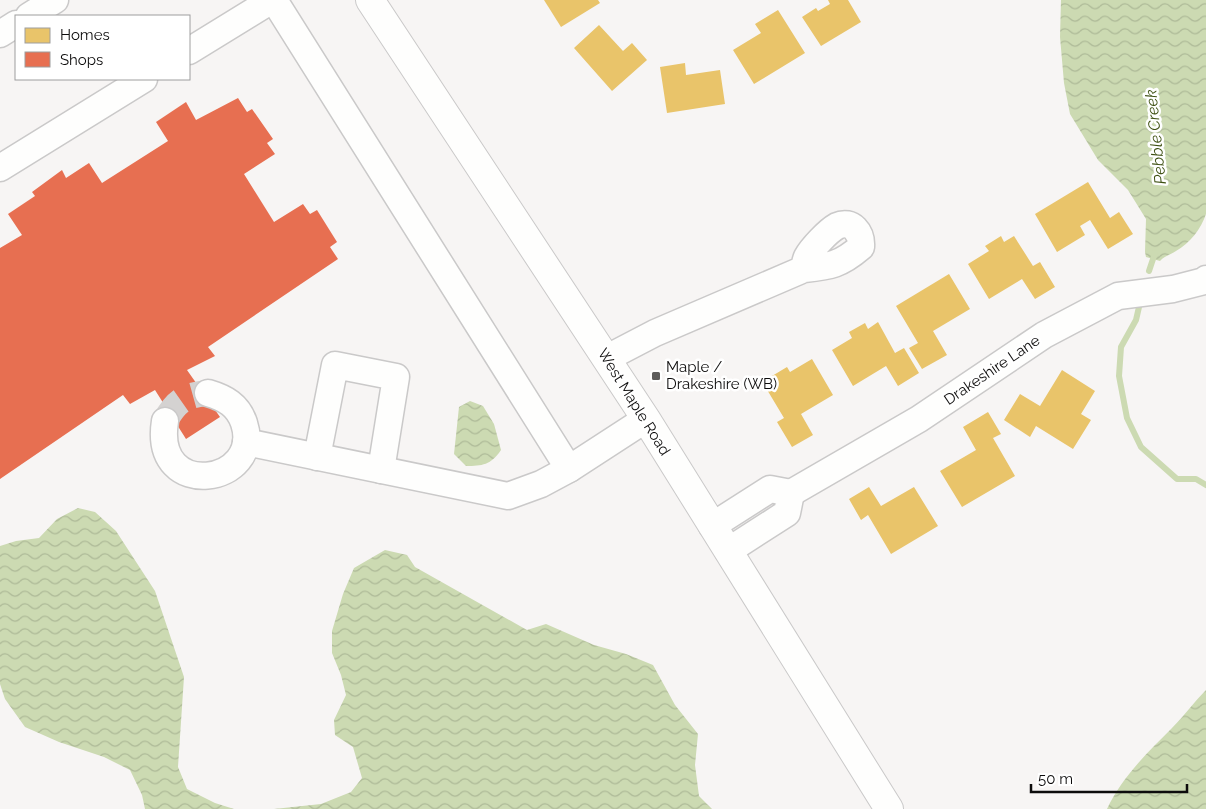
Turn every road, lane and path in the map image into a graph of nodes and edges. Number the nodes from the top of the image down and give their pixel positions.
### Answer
1 (55, 0) edge
2 (273, 0) edge
3 (370, 0) edge
4 (31, 15) edge
5 (15, 25) edge
6 (0, 34) edge
7 (190, 50) edge
8 (142, 80) edge
9 (0, 168) edge
10 (804, 269) dead end
11 (1206, 279) edge
12 (607, 358) junction
13 (208, 393) tunnel mouth
14 (646, 419) junction
15 (165, 422) tunnel mouth
16 (246, 442) junction
17 (317, 457) junction
18 (569, 469) junction
19 (381, 470) junction
20 (791, 493) junction
21 (712, 526) junction
22 (728, 551) junction
23 (890, 809) edge

1 - 4 street
2 - 7 street
2 - 18 street
3 - 12 main road, West Maple Road
5 - 6 street
8 - 9 street
10 - 12 street
11 - 20 street, Drakeshire Lane
12 - 14 main road, West Maple Road
13 - 16 street
14 - 18 street
14 - 21 main road, West Maple Road
15 - 16 street
16 - 17 street
17 - 19 street
17 - 19 street
18 - 19 street
20 - 21 street
20 - 22 street
21 - 22 main road, West Maple Road
22 - 23 main road, West Maple Road

